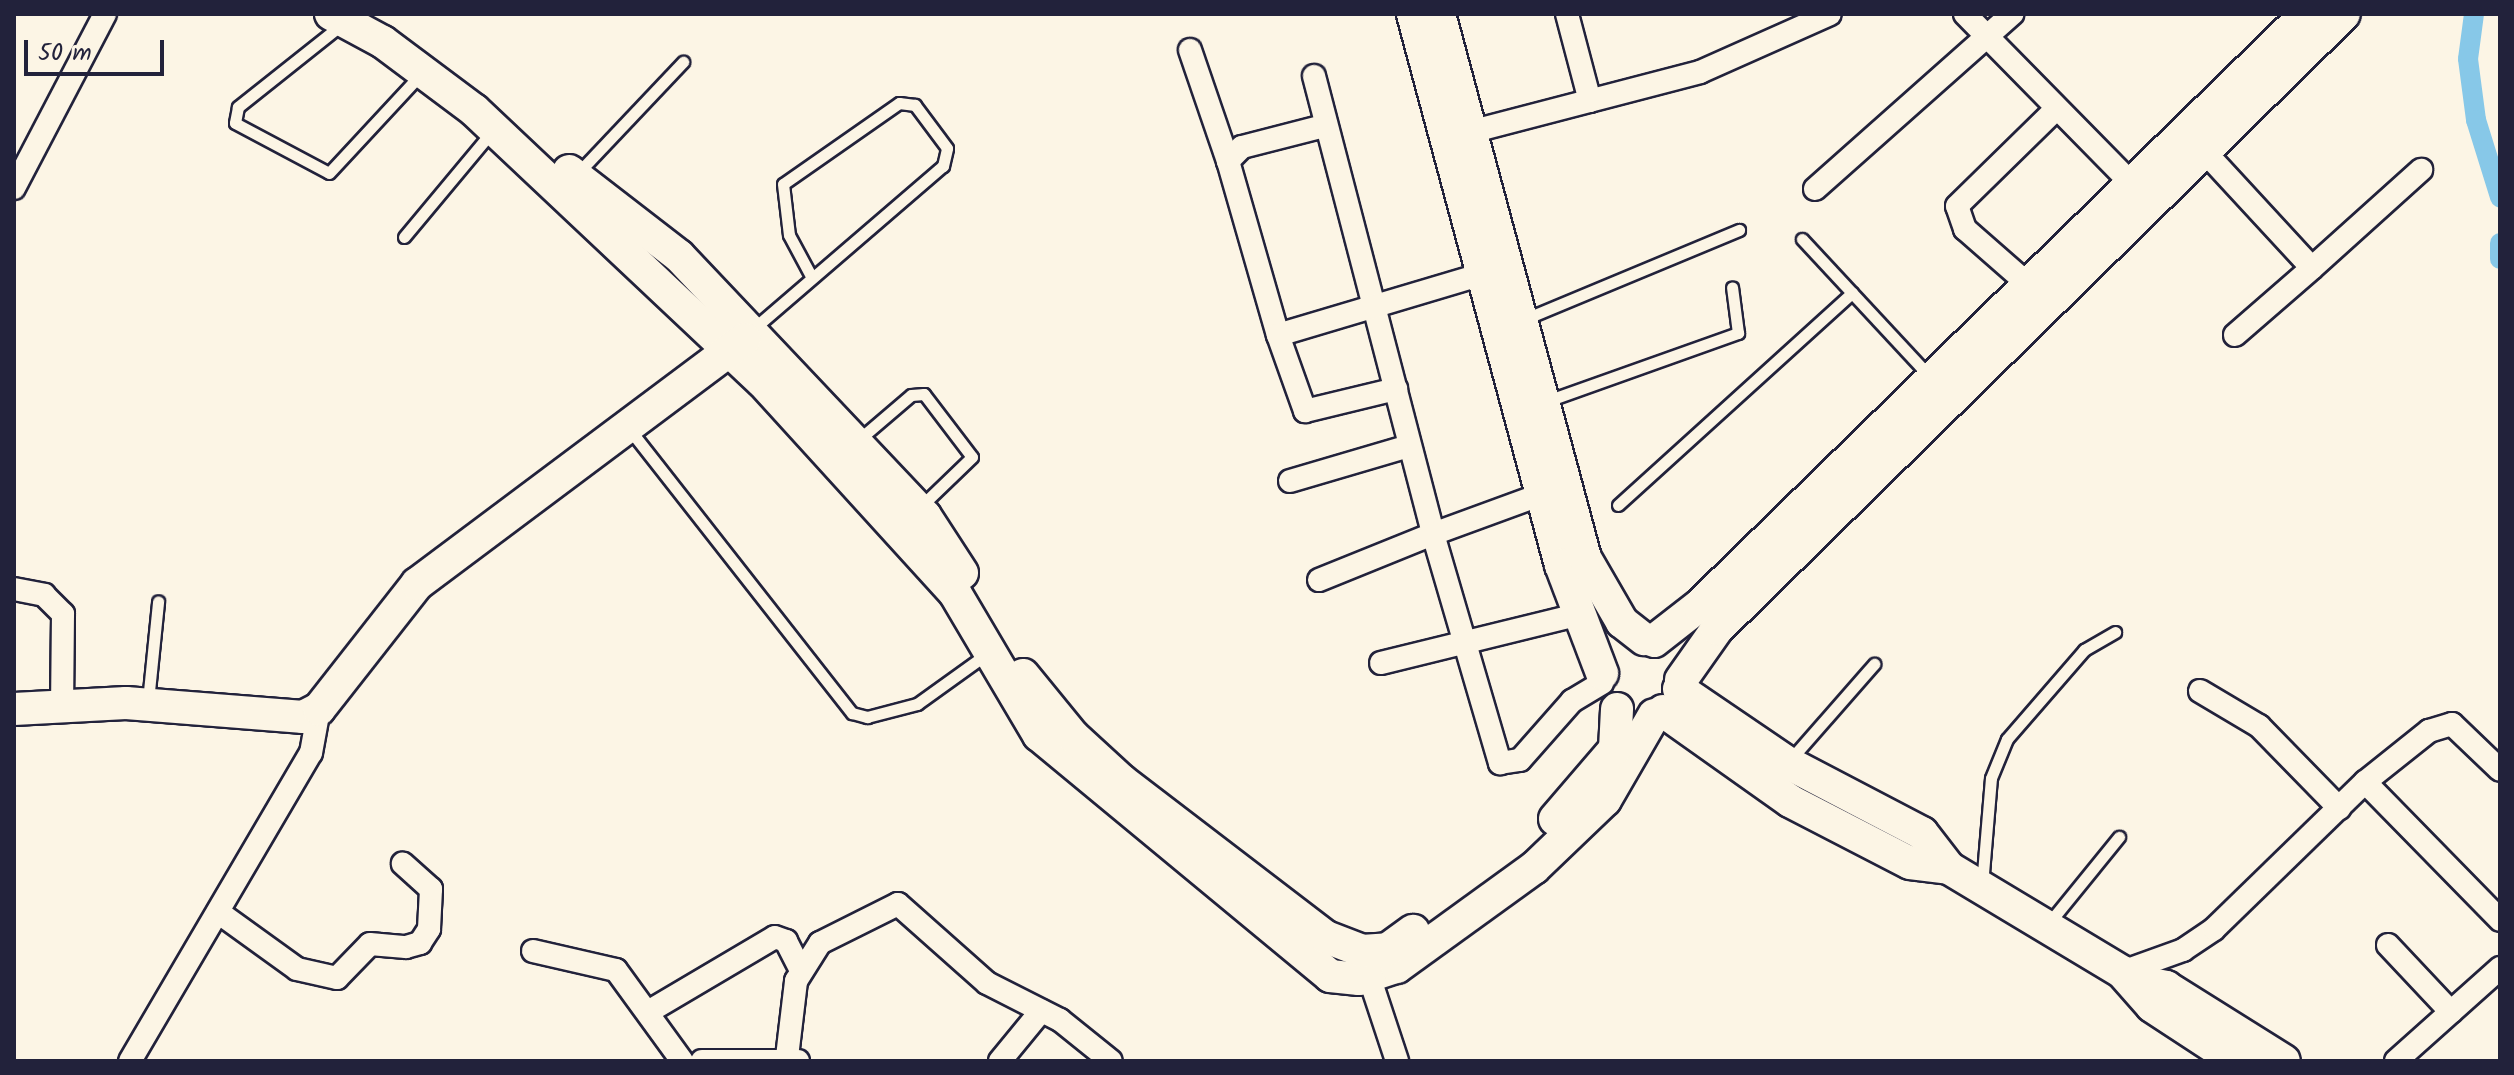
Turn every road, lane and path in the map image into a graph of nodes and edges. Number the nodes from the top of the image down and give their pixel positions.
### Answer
1 (105, 14) edge
2 (1413, 14) edge
3 (1439, 14) edge
4 (1567, 14) edge
5 (1830, 14) edge
6 (1965, 14) edge
7 (2012, 14) edge
8 (2306, 14) edge
9 (2344, 14) edge
10 (350, 16) edge
11 (1984, 39) junction
12 (1190, 50) dead end
13 (683, 62) dead end
14 (423, 71) junction
15 (1314, 76) dead end
16 (1590, 101) junction
17 (2056, 109) junction
18 (1324, 126) junction
19 (494, 129) junction
20 (1470, 132) junction
21 (2204, 151) junction
22 (1228, 161) junction
23 (2421, 170) dead end
24 (575, 177) junction
25 (2132, 184) junction
26 (14, 188) edge
27 (1815, 189) dead end
28 (1739, 230) dead end
29 (404, 237) dead end
30 (1802, 239) dead end
31 (2312, 268) junction
32 (1483, 274) junction
33 (811, 276) junction
34 (2029, 285) junction
35 (1732, 287) dead end
36 (1852, 293) junction
37 (1378, 306) junction
38 (1521, 321) junction
39 (1278, 335) junction
40 (2235, 335) dead end
41 (741, 343) junction
42 (1932, 379) junction
43 (1396, 389) junction
44 (1543, 402) junction
45 (627, 426) junction
46 (856, 442) junction
47 (1409, 446) junction
48 (1290, 481) dead end
49 (1554, 490) junction
50 (1618, 505) dead end
51 (918, 509) junction
52 (1433, 534) junction
53 (1319, 580) dead end
54 (14, 589) edge
55 (158, 602) dead end
56 (1581, 614) junction
57 (2115, 632) dead end
58 (1649, 640) junction
59 (1470, 641) junction
60 (991, 651) junction
61 (1381, 663) dead end
62 (1874, 664) dead end
63 (1607, 689) junction
64 (2200, 691) dead end
65 (1669, 699) junction
66 (147, 705) junction
67 (62, 707) junction
68 (14, 709) edge
69 (319, 709) junction
70 (1800, 769) junction
71 (2500, 770) edge
72 (2365, 782) junction
73 (1778, 794) junction
74 (2339, 808) junction
75 (2119, 837) dead end
76 (403, 864) dead end
77 (1949, 868) junction
78 (1982, 891) junction
79 (218, 912) junction
80 (2500, 920) edge
81 (2044, 930) junction
82 (2388, 945) dead end
83 (533, 951) dead end
84 (1365, 964) junction
85 (2500, 968) edge
86 (801, 971) junction
87 (2129, 976) junction
88 (1041, 1011) junction
89 (648, 1012) junction
90 (2451, 1012) junction
91 (1394, 1054) edge
92 (793, 1059) edge
93 (130, 1061) edge
94 (682, 1061) edge
95 (702, 1061) edge
96 (1000, 1061) edge
97 (1111, 1061) edge
98 (2236, 1061) edge
99 (2284, 1061) edge
100 (2396, 1061) edge

1 - 26 street
2 - 32 main road
3 - 20 main road
4 - 16 street
5 - 16 street
6 - 11 street
7 - 11 street
8 - 25 main road
9 - 21 main road
10 - 14 main road
10 - 14 lane
10 - 24 main road
11 - 17 street
11 - 27 street
12 - 22 street
13 - 24 lane
14 - 19 main road
15 - 18 street
16 - 20 street
17 - 25 street
17 - 34 street
18 - 22 street
18 - 37 street
19 - 29 lane
19 - 41 main road
20 - 38 main road
21 - 31 street
21 - 65 main road
22 - 39 street
23 - 31 street
24 - 41 main road
25 - 34 main road
28 - 38 lane
30 - 36 lane
31 - 40 street
32 - 37 street
32 - 49 main road
33 - 33 lane
33 - 41 lane
34 - 42 main road
35 - 44 lane
36 - 42 lane
36 - 50 lane
37 - 39 street
37 - 43 street
38 - 44 main road
39 - 43 street
41 - 45 main road
41 - 46 main road
41 - 60 main road
42 - 58 main road
43 - 47 street
44 - 49 main road
45 - 60 lane
45 - 69 main road
46 - 51 main road
46 - 51 lane
47 - 48 street
47 - 52 street
49 - 52 street
49 - 56 main road
49 - 58 main road
51 - 84 main road
52 - 53 street
52 - 59 street
54 - 67 street
55 - 66 lane
56 - 59 street
56 - 63 main road
57 - 78 lane
58 - 63 main road
58 - 65 main road
59 - 61 street
59 - 63 street
60 - 84 main road
62 - 70 lane
63 - 65 main road
63 - 84 main road
64 - 74 street
65 - 70 main road
65 - 73 main road
65 - 84 main road
66 - 67 main road
66 - 69 main road
67 - 68 main road
69 - 79 street
70 - 73 lane
70 - 77 main road
71 - 72 street
72 - 74 street
72 - 80 street
73 - 77 main road
74 - 87 street
75 - 81 lane
76 - 79 street
77 - 78 main road
78 - 81 main road
79 - 93 street
81 - 87 main road
82 - 90 street
83 - 89 street
84 - 91 street
85 - 90 street
86 - 88 street
86 - 89 street
86 - 92 street
87 - 98 main road
87 - 99 main road
88 - 96 street
88 - 97 street
89 - 94 street
90 - 100 street
92 - 95 street

